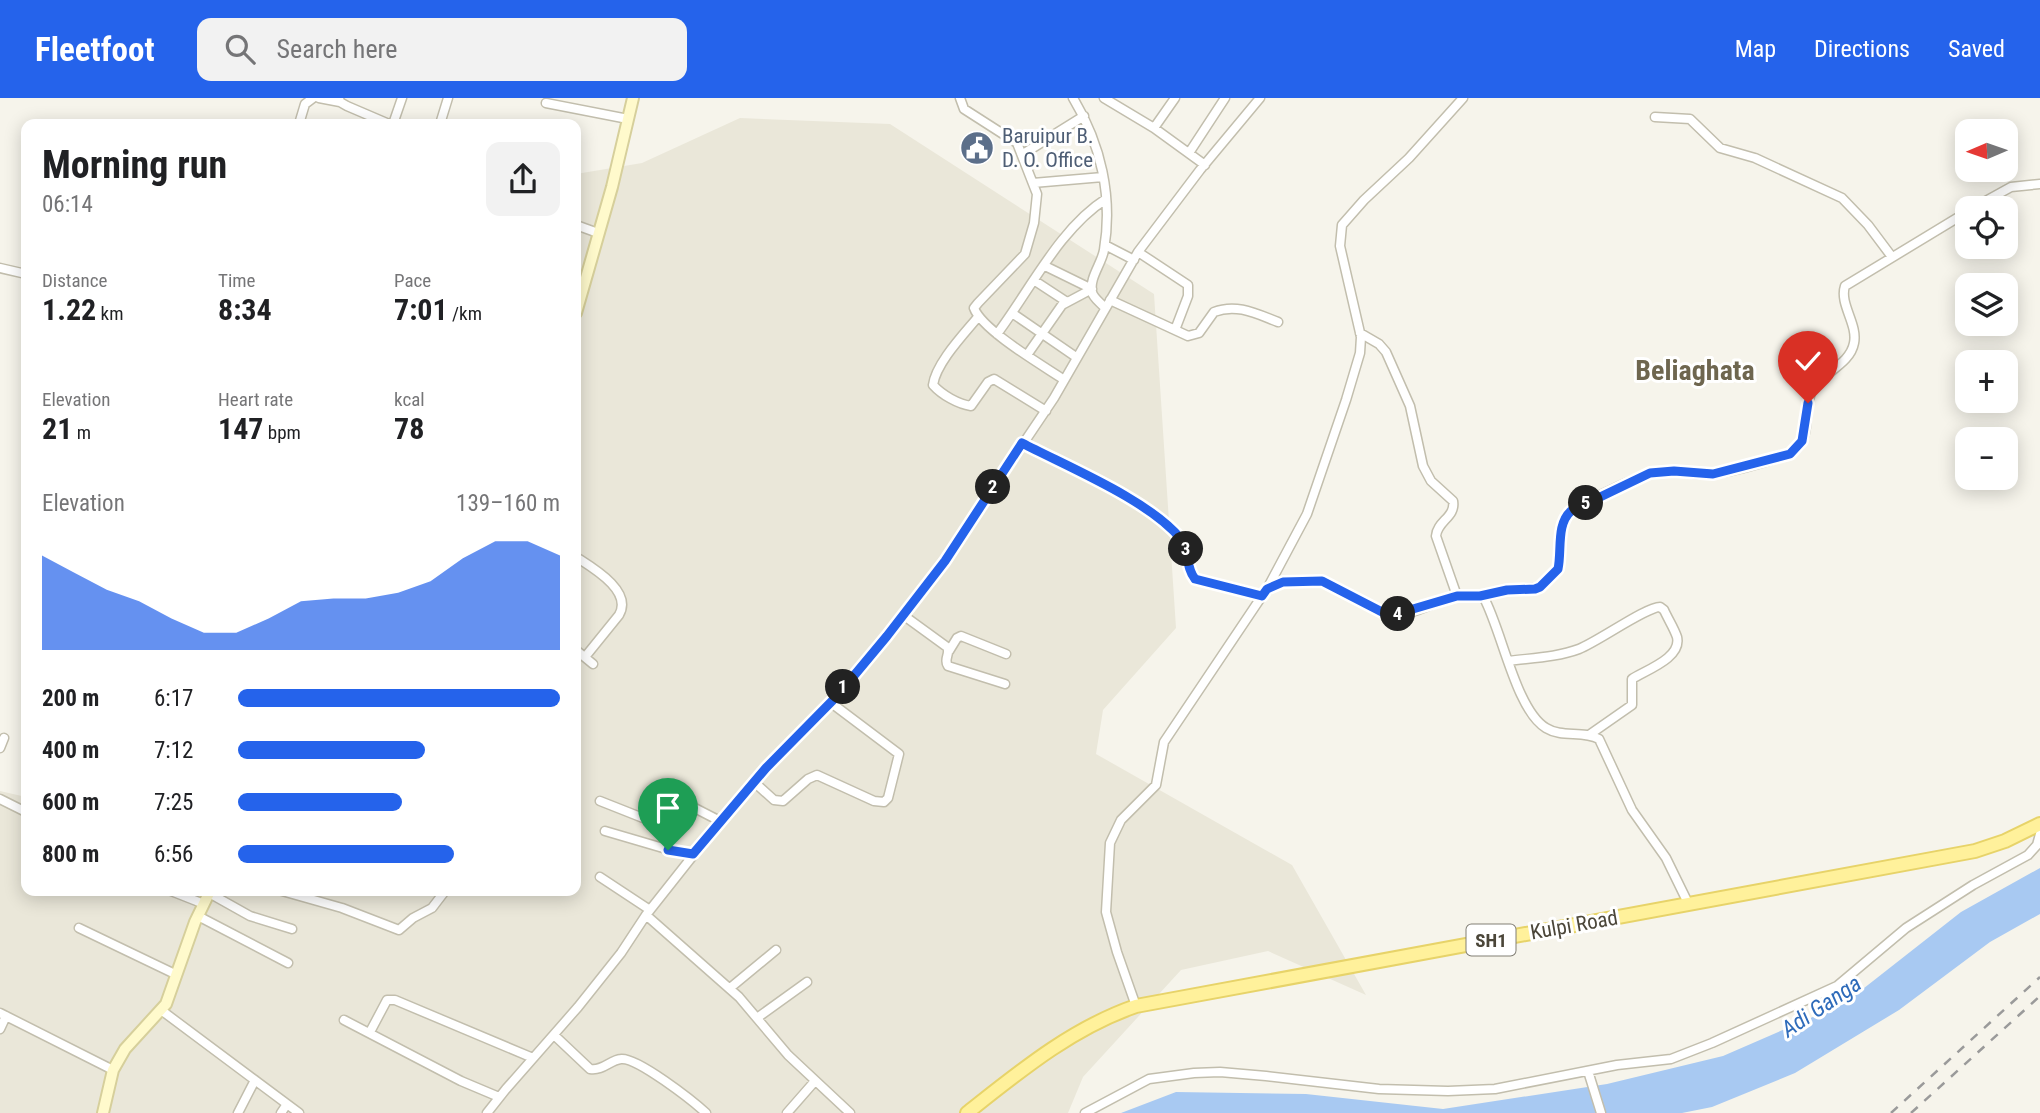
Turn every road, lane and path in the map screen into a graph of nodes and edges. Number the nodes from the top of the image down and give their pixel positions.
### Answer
1 (313, 98) edge
2 (319, 98) edge
3 (402, 98) edge
4 (448, 98) edge
5 (633, 98) edge
6 (960, 98) edge
7 (1073, 98) edge
8 (1104, 98) edge
9 (1125, 98) edge
10 (1175, 98) edge
11 (1225, 98) edge
12 (1260, 98) edge
13 (1463, 98) edge
14 (340, 100) edge
15 (546, 103) dead end
16 (1120, 108) junction
17 (1084, 116) junction
18 (1656, 117) dead end
19 (300, 119) edge
20 (380, 119) edge
21 (393, 119) edge
22 (442, 119) edge
23 (628, 119) junction
24 (1154, 128) junction
25 (1189, 153) junction
26 (1023, 154) junction
27 (1205, 165) junction
28 (1103, 177) junction
29 (1033, 183) junction
30 (2040, 184) edge
31 (1995, 196) edge
32 (1106, 199) junction
33 (1955, 219) edge
34 (581, 227) edge
35 (598, 233) junction
36 (1105, 245) junction
37 (1136, 256) junction
38 (1892, 257) junction
39 (1045, 266) junction
40 (0, 268) edge
41 (21, 273) edge
42 (1035, 281) junction
43 (1092, 289) junction
44 (581, 295) edge
45 (1067, 302) junction
46 (1108, 304) junction
47 (1012, 313) junction
48 (978, 317) junction
49 (1278, 322) dead end
50 (1175, 330) junction
51 (997, 334) junction
52 (1040, 334) junction
53 (1360, 334) junction
54 (1027, 355) junction
55 (1076, 357) junction
56 (1063, 379) junction
57 (1046, 411) junction
58 (1022, 443) junction
59 (581, 561) edge
60 (1264, 593) junction
61 (1457, 596) junction
62 (1480, 596) junction
63 (903, 615) junction
64 (949, 651) junction
65 (581, 654) edge
66 (1006, 654) dead end
67 (585, 657) junction
68 (1509, 661) junction
69 (593, 664) dead end
70 (1004, 684) dead end
71 (830, 702) junction
72 (1589, 735) junction
73 (4, 738) dead end
74 (0, 748) edge
75 (754, 782) junction
76 (0, 799) edge
77 (600, 801) dead end
78 (21, 810) edge
79 (720, 821) junction
80 (2040, 824) edge
81 (605, 831) dead end
82 (2040, 834) edge
83 (693, 854) junction
84 (600, 877) dead end
85 (184, 896) edge
86 (208, 896) edge
87 (216, 896) edge
88 (299, 896) edge
89 (441, 896) edge
90 (204, 904) junction
91 (1689, 905) junction
92 (648, 912) junction
93 (198, 916) junction
94 (79, 928) dead end
95 (292, 929) dead end
96 (776, 950) dead end
97 (288, 963) dead end
98 (177, 975) junction
99 (807, 982) dead end
100 (730, 988) junction
101 (1136, 1006) junction
102 (161, 1010) junction
103 (3, 1014) edge
104 (757, 1018) junction
105 (344, 1020) dead end
106 (0, 1029) edge
107 (370, 1031) junction
108 (554, 1035) junction
109 (533, 1058) junction
110 (113, 1070) junction
111 (1588, 1071) junction
112 (254, 1080) junction
113 (815, 1081) junction
114 (499, 1097) junction
115 (287, 1104) junction
116 (103, 1113) edge
117 (238, 1113) edge
118 (281, 1113) edge
119 (299, 1113) edge
120 (487, 1113) edge
121 (706, 1113) edge
122 (788, 1113) edge
123 (850, 1113) edge
124 (967, 1113) edge
125 (1085, 1113) edge
126 (1601, 1113) edge

1 - 19 street
2 - 14 street
3 - 21 street
4 - 22 street
5 - 23 main road
6 - 26 street
7 - 17 street
8 - 16 street
9 - 16 street
10 - 24 street
11 - 25 street
12 - 27 street
13 - 53 street
14 - 20 street
15 - 23 street
16 - 24 street
17 - 26 street
17 - 28 street
18 - 38 street
23 - 35 main road
24 - 25 street
25 - 27 street
26 - 29 street
27 - 37 street
28 - 29 street
28 - 32 street
29 - 48 street
30 - 31 street
32 - 36 street
32 - 39 street
33 - 38 street
34 - 35 street
35 - 44 main road
36 - 37 street
36 - 43 street
37 - 46 street
37 - 50 street
38 - 62 street
39 - 42 street
39 - 43 street
40 - 41 street
42 - 45 street
42 - 47 street
43 - 45 street
43 - 46 street
45 - 52 street
46 - 50 street
46 - 55 street
47 - 51 street
47 - 52 street
48 - 51 street
48 - 57 street
49 - 50 street
51 - 54 street
52 - 54 street
52 - 55 street
53 - 60 street
53 - 61 street
54 - 56 street
55 - 56 street
56 - 57 street
57 - 58 street
58 - 60 street
58 - 63 street
59 - 67 street
60 - 61 street
60 - 101 street
61 - 62 street
62 - 68 street
63 - 64 street
63 - 71 street
64 - 66 street
64 - 70 street
65 - 67 street
67 - 69 street
68 - 72 street
68 - 72 street
71 - 75 street
71 - 75 street
72 - 91 street
73 - 74 street
75 - 79 street
76 - 78 street
77 - 79 street
79 - 83 street
80 - 91 main road, Kulpi Road / SH1
81 - 83 street
82 - 111 street
83 - 92 street
84 - 92 street
85 - 90 street
86 - 90 main road
87 - 95 street
88 - 89 street
90 - 93 main road
91 - 101 main road, Kulpi Road / SH1
92 - 100 street
92 - 108 street
93 - 97 street
93 - 98 main road
94 - 98 street
96 - 100 street
98 - 102 main road
99 - 104 street
100 - 104 street
101 - 124 main road, Kulpi Road / SH1
102 - 110 main road
102 - 112 street
103 - 106 street
103 - 110 street
104 - 113 street
105 - 107 street
107 - 109 street
107 - 114 street
108 - 109 street
108 - 121 street
109 - 114 street
110 - 116 main road
111 - 125 street
111 - 126 street
112 - 115 street
112 - 117 street
113 - 122 street
113 - 123 street
114 - 120 street
115 - 118 street
115 - 119 street

